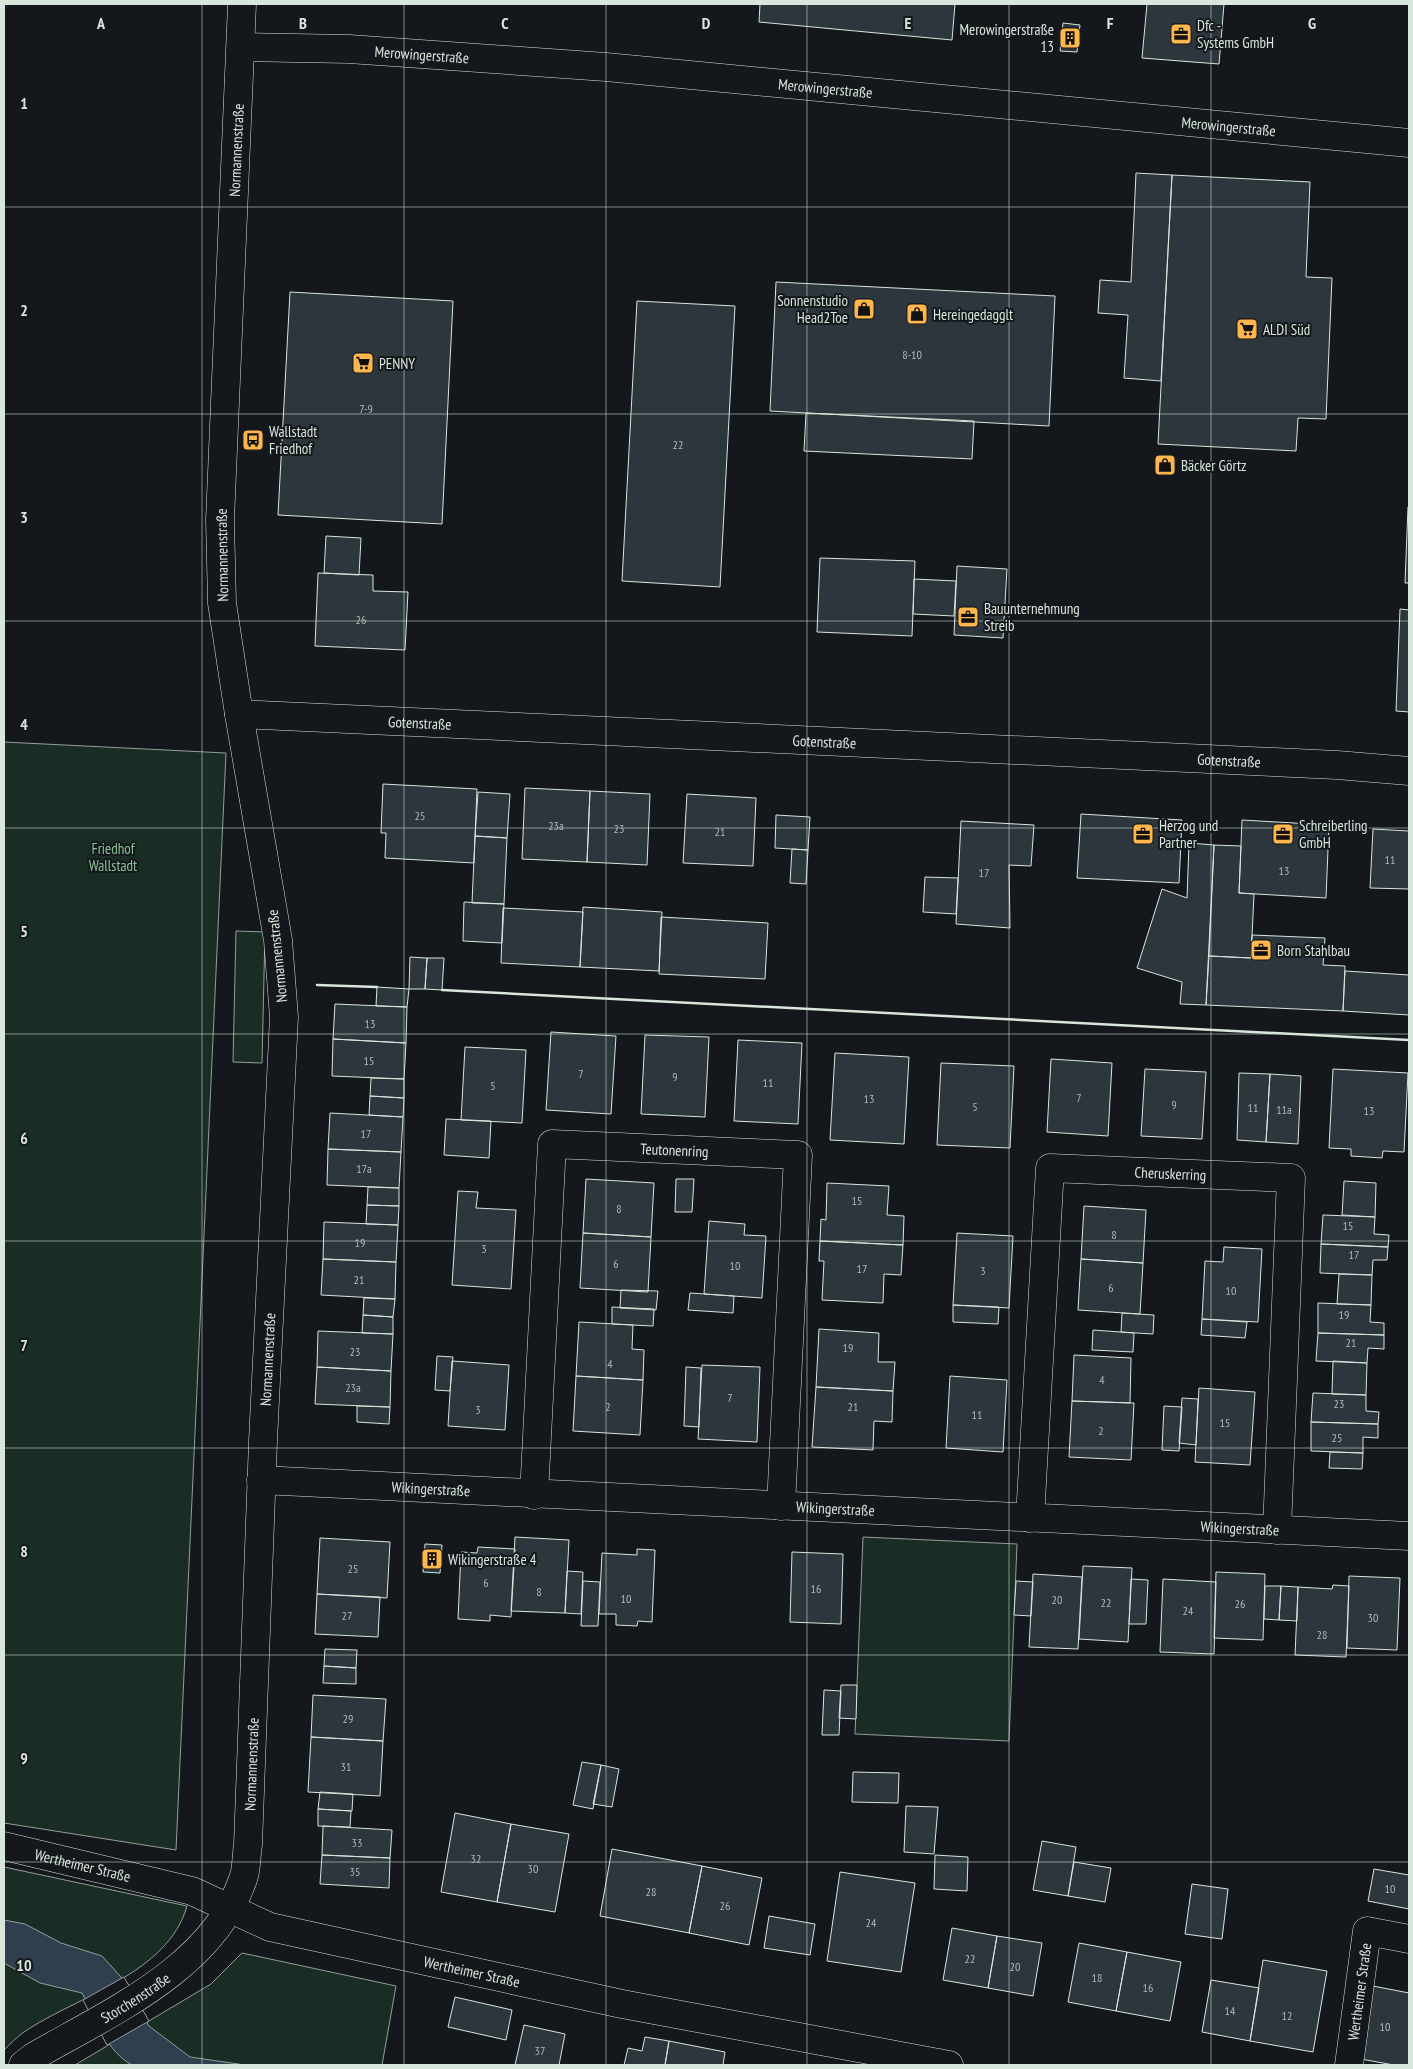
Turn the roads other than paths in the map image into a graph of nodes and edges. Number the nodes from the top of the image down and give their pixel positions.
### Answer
1 (242, 4) edge
2 (241, 47) junction
3 (1409, 142) edge
4 (239, 714) junction
5 (1409, 771) edge
6 (262, 1480) junction
7 (534, 1495) junction
8 (781, 1506) junction
9 (1030, 1518) junction
10 (1277, 1530) junction
11 (1409, 1536) edge
12 (4, 1846) edge
13 (229, 1908) junction
14 (1409, 1940) edge
15 (23, 2065) edge
16 (948, 2065) edge
17 (1349, 2065) edge

1 - 2 street, Normannenstraße
2 - 3 street, Merowingerstraße
2 - 4 street, Normannenstraße
4 - 5 street, Gotenstraße
4 - 6 street, Normannenstraße
6 - 7 street, Wikingerstraße
6 - 13 street, Normannenstraße
7 - 8 street, Wikingerstraße
7 - 8 street, Teutonenring
8 - 9 street, Wikingerstraße
9 - 10 street, Wikingerstraße
9 - 10 street, Cheruskerring
10 - 11 street, Wikingerstraße
12 - 13 street, Wertheimer Straße
13 - 15 street, Storchenstraße
13 - 16 street, Wertheimer Straße
14 - 17 street, Wertheimer Straße

